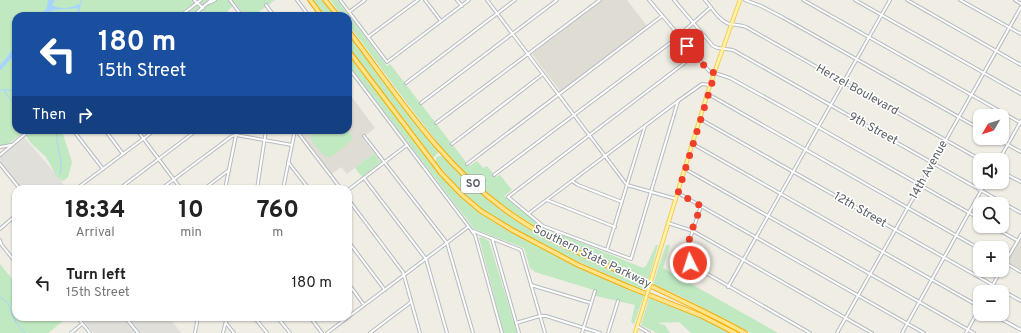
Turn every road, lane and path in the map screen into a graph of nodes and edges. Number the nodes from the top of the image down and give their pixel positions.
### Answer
1 (194, 0) edge
2 (202, 0) edge
3 (210, 0) edge
4 (215, 0) edge
5 (297, 0) edge
6 (310, 0) edge
7 (326, 0) edge
8 (340, 0) edge
9 (365, 0) edge
10 (418, 0) edge
11 (425, 0) edge
12 (457, 0) edge
13 (469, 0) edge
14 (487, 0) edge
15 (515, 0) edge
16 (557, 0) edge
17 (600, 0) edge
18 (649, 0) edge
19 (674, 0) edge
20 (705, 0) edge
21 (739, 0) edge
22 (745, 0) edge
23 (803, 0) edge
24 (855, 0) edge
25 (890, 0) edge
26 (907, 0) edge
27 (960, 0) edge
28 (1015, 0) edge
29 (230, 1) edge
30 (197, 4) junction
31 (206, 4) junction
32 (266, 4) dead end
33 (1021, 4) edge
34 (462, 6) junction
35 (711, 7) junction
36 (1021, 7) edge
37 (203, 8) junction
38 (186, 12) edge
39 (198, 12) edge
40 (239, 12) edge
41 (271, 12) edge
42 (305, 12) edge
43 (319, 12) edge
44 (335, 12) edge
45 (349, 12) joint
46 (497, 14) junction
47 (881, 15) junction
48 (352, 16) edge
49 (662, 16) junction
50 (441, 22) junction
51 (693, 22) junction
52 (731, 25) junction
53 (1009, 28) junction
54 (513, 34) junction
55 (1021, 34) edge
56 (352, 35) edge
57 (679, 36) junction
58 (368, 37) junction
59 (869, 37) junction
60 (723, 48) junction
61 (996, 50) junction
62 (528, 54) junction
63 (352, 55) edge
64 (695, 55) junction
65 (857, 59) junction
66 (1021, 65) edge
67 (352, 73) edge
68 (715, 73) junction
69 (984, 73) junction
70 (543, 74) junction
71 (843, 82) junction
72 (406, 83) dead end
73 (710, 86) junction
74 (708, 94) junction
75 (1021, 94) edge
76 (559, 95) junction
77 (971, 95) junction
78 (678, 101) junction
79 (421, 103) dead end
80 (830, 105) junction
81 (574, 115) junction
82 (959, 117) junction
83 (700, 119) junction
84 (1021, 122) edge
85 (436, 123) dead end
86 (645, 125) junction
87 (973, 125) edge
88 (818, 127) junction
89 (25, 134) edge
90 (76, 134) edge
91 (108, 134) edge
92 (140, 134) edge
93 (150, 134) edge
94 (193, 134) edge
95 (236, 134) junction
96 (265, 134) edge
97 (295, 134) edge
98 (299, 134) edge
99 (589, 135) junction
100 (364, 136) dead end
101 (144, 139) junction
102 (264, 140) junction
103 (946, 140) junction
104 (1009, 142) edge
105 (452, 144) dead end
106 (693, 144) junction
107 (12, 145) junction
108 (292, 145) junction
109 (407, 145) junction
110 (1007, 145) joint
111 (0, 147) edge
112 (805, 150) junction
113 (1021, 152) edge
114 (1003, 153) edge
115 (123, 154) junction
116 (0, 155) edge
117 (973, 155) edge
118 (605, 156) junction
119 (159, 159) junction
120 (288, 162) junction
121 (384, 162) junction
122 (933, 163) junction
123 (0, 164) edge
124 (467, 164) dead end
125 (103, 169) junction
126 (685, 169) junction
127 (230, 170) junction
128 (793, 172) junction
129 (494, 175) dead end
130 (1009, 176) edge
131 (364, 178) junction
132 (174, 179) junction
133 (572, 181) junction
134 (1021, 182) edge
135 (627, 184) junction
136 (17, 185) edge
137 (81, 185) edge
138 (124, 185) edge
139 (166, 185) edge
140 (178, 185) edge
141 (209, 185) edge
142 (227, 185) edge
143 (258, 185) edge
144 (284, 185) edge
145 (306, 185) edge
146 (338, 185) edge
147 (920, 185) junction
148 (352, 187) edge
149 (652, 191) junction
150 (981, 191) junction
151 (678, 193) junction
152 (780, 194) junction
153 (676, 199) junction
154 (546, 200) junction
155 (622, 202) junction
156 (352, 204) edge
157 (701, 206) junction
158 (908, 208) junction
159 (969, 213) junction
160 (1021, 213) edge
161 (528, 214) junction
162 (973, 215) edge
163 (768, 216) junction
164 (12, 218) edge
165 (668, 223) junction
166 (468, 227) junction
167 (615, 227) junction
168 (0, 229) edge
169 (472, 230) junction
170 (895, 230) junction
171 (692, 232) junction
172 (1005, 233) edge
173 (956, 235) junction
174 (1021, 235) edge
175 (756, 237) junction
176 (492, 238) junction
177 (0, 240) edge
178 (1018, 240) junction
179 (447, 244) junction
180 (973, 244) edge
181 (352, 246) edge
182 (607, 250) junction
183 (882, 252) junction
184 (1009, 256) edge
185 (944, 257) junction
186 (12, 258) edge
187 (426, 259) junction
188 (743, 260) junction
189 (1009, 265) edge
190 (1021, 272) edge
191 (870, 274) junction
192 (404, 275) junction
193 (997, 277) edge
194 (931, 280) junction
195 (532, 285) junction
196 (993, 285) joint
197 (728, 287) junction
198 (352, 288) edge
199 (385, 290) junction
200 (595, 291) dead end
201 (1009, 294) edge
202 (858, 296) junction
203 (618, 301) dead end
204 (1021, 301) edge
205 (411, 302) junction
206 (919, 302) junction
207 (591, 303) junction
208 (973, 303) edge
209 (364, 305) junction
210 (352, 314) edge
211 (540, 316) junction
212 (846, 318) junction
213 (973, 320) edge
214 (80, 321) edge
215 (128, 321) edge
216 (197, 321) edge
217 (257, 321) edge
218 (280, 321) edge
219 (313, 321) edge
220 (343, 321) edge
221 (1005, 321) edge
222 (226, 323) joint
223 (516, 323) junction
224 (907, 323) junction
225 (82, 324) junction
226 (637, 326) junction
227 (583, 328) junction
228 (968, 330) junction
229 (1021, 330) edge
230 (136, 332) edge
231 (71, 333) edge
232 (90, 333) edge
233 (195, 333) edge
234 (223, 333) edge
235 (234, 333) edge
236 (267, 333) edge
237 (290, 333) edge
238 (322, 333) edge
239 (327, 333) edge
240 (370, 333) edge
241 (420, 333) edge
242 (447, 333) edge
243 (473, 333) edge
244 (502, 333) edge
245 (519, 333) edge
246 (545, 333) edge
247 (582, 333) edge
248 (600, 333) edge
249 (608, 333) edge
250 (635, 333) edge
251 (649, 333) edge
252 (735, 333) edge
253 (745, 333) edge
254 (810, 333) edge
255 (837, 333) edge
256 (872, 333) edge
257 (902, 333) edge
258 (924, 333) edge
259 (966, 333) edge
260 (974, 333) edge

1 - 30 street
2 - 30 street
3 - 31 street
4 - 31 street
5 - 42 street
6 - 43 highway
7 - 44 highway
8 - 45 street
9 - 45 street
10 - 58 street
11 - 50 street
12 - 34 street
13 - 34 street
14 - 46 street
15 - 46 street
16 - 54 street
17 - 62 street
18 - 49 street
19 - 51 street, 9th Street
20 - 35 street
21 - 52 main road
22 - 65 street
23 - 59 street
24 - 47 street
25 - 47 street
26 - 61 street
27 - 53 street
28 - 33 street
29 - 40 street
30 - 37 street
30 - 38 street
31 - 37 street
32 - 41 street
34 - 50 street
35 - 51 street
35 - 52 street
36 - 53 street, 14th Avenue
37 - 39 street
46 - 54 street
46 - 72 street
47 - 59 street
47 - 69 street
48 - 58 street
49 - 57 street
49 - 76 street
50 - 58 street
51 - 57 street
51 - 60 street, 9th Street
52 - 60 main road
52 - 71 street, Herzel Boulevard
53 - 55 street
53 - 61 street, 14th Avenue
54 - 62 street
54 - 79 street
56 - 253 highway, Southern State Parkway / SO
57 - 64 street
57 - 81 street
59 - 65 street
59 - 77 street
60 - 68 main road
60 - 80 street, 9th Street
61 - 66 street
61 - 69 street, 14th Avenue
62 - 70 street
62 - 85 street
63 - 252 highway, Southern State Parkway / SO
64 - 68 street
64 - 99 street
65 - 71 street
65 - 82 street
67 - 109 street
68 - 73 main road
68 - 88 street
69 - 75 street
69 - 77 street, 14th Avenue
70 - 76 street
70 - 105 street
71 - 80 street
71 - 103 street, Herzel Boulevard
73 - 74 main road
73 - 78 street
74 - 83 main road
74 - 112 street
76 - 81 street
76 - 124 street
77 - 82 street, 14th Avenue
77 - 84 street
78 - 86 street
78 - 149 street
80 - 88 street
80 - 122 street, 9th Street
81 - 99 street
81 - 129 street
82 - 87 street
82 - 103 street, 14th Avenue
83 - 106 main road
83 - 128 street, 12th Street
84 - 104 street
86 - 118 street
86 - 135 street
88 - 112 street
88 - 147 street
89 - 107 street
90 - 125 street
91 - 115 street
92 - 101 street
93 - 101 street
94 - 119 street
95 - 102 street
95 - 127 street
95 - 132 street
96 - 102 street
97 - 108 street
98 - 146 street
99 - 118 street
99 - 161 street
100 - 121 street
101 - 115 street
101 - 119 street
102 - 108 street
102 - 143 street
103 - 117 street, Herzel Boulevard
103 - 122 street, 14th Avenue
106 - 126 main road
106 - 152 street
107 - 111 street
107 - 116 street
108 - 120 street
109 - 121 street
109 - 166 street
110 - 113 street
110 - 114 street
112 - 128 street
112 - 158 street
115 - 125 street
118 - 133 street
118 - 135 street
119 - 132 street
119 - 138 street
120 - 144 street
120 - 145 street
121 - 131 street
121 - 179 street
122 - 147 street, 14th Avenue
122 - 150 street, 9th Street
123 - 136 street
125 - 137 street
126 - 151 main road
126 - 163 street
127 - 141 street
127 - 142 street
128 - 152 street
128 - 170 street, 12th Street
130 - 134 street
131 - 148 street
131 - 187 street
132 - 139 street
132 - 140 street
133 - 154 street
133 - 155 street
135 - 149 street
135 - 155 street
147 - 158 street, 14th Avenue
147 - 159 street
149 - 153 street
149 - 182 street
150 - 159 street
150 - 160 street, 9th Street
151 - 153 main road
151 - 157 street
152 - 163 street
152 - 183 street
153 - 165 main road
154 - 161 street
154 - 167 street
155 - 167 street
156 - 192 street
157 - 171 street
157 - 175 street
158 - 170 street, 14th Avenue
158 - 173 street
159 - 162 street
159 - 173 street
161 - 182 street
163 - 175 street
163 - 191 street
164 - 168 street
165 - 171 street
165 - 226 main road, bridge
166 - 169 street
166 - 179 street
167 - 182 street
169 - 176 street
169 - 244 street
170 - 183 street, 14th Avenue
170 - 185 street, 12th Street
171 - 188 street
171 - 197 street
172 - 178 street
173 - 180 street
173 - 185 street
174 - 178 street
175 - 188 street
175 - 202 street
176 - 195 street
176 - 223 street
177 - 186 street
178 - 184 street
179 - 187 street
179 - 243 street
181 - 199 street
183 - 191 street, 14th Avenue
183 - 194 street
185 - 194 street
185 - 196 street, 12th Street
187 - 192 street
187 - 242 street
188 - 197 street
188 - 212 street
189 - 190 street
191 - 202 street, 14th Avenue
191 - 206 street
192 - 199 street
192 - 205 street
193 - 196 street
194 - 206 street
194 - 208 street
195 - 207 street
195 - 211 street
197 - 254 street
198 - 209 street
199 - 209 street
200 - 207 street
201 - 204 street, 12th Street
202 - 212 street, 14th Avenue
202 - 224 street
203 - 249 street
205 - 240 street
205 - 241 street
206 - 224 street
206 - 228 street
207 - 227 street
209 - 210 street
211 - 223 street
211 - 227 street
211 - 246 street
212 - 255 street, 14th Avenue
212 - 256 street
213 - 228 street
214 - 225 street
215 - 230 street
216 - 233 street
217 - 236 street
218 - 237 street
219 - 238 street
220 - 239 street
221 - 229 street
222 - 234 street
222 - 235 street
223 - 245 street
224 - 257 street
224 - 258 street
225 - 231 street
225 - 232 street
226 - 250 main road
226 - 251 street
227 - 247 street
227 - 248 street
228 - 259 street
228 - 260 street

